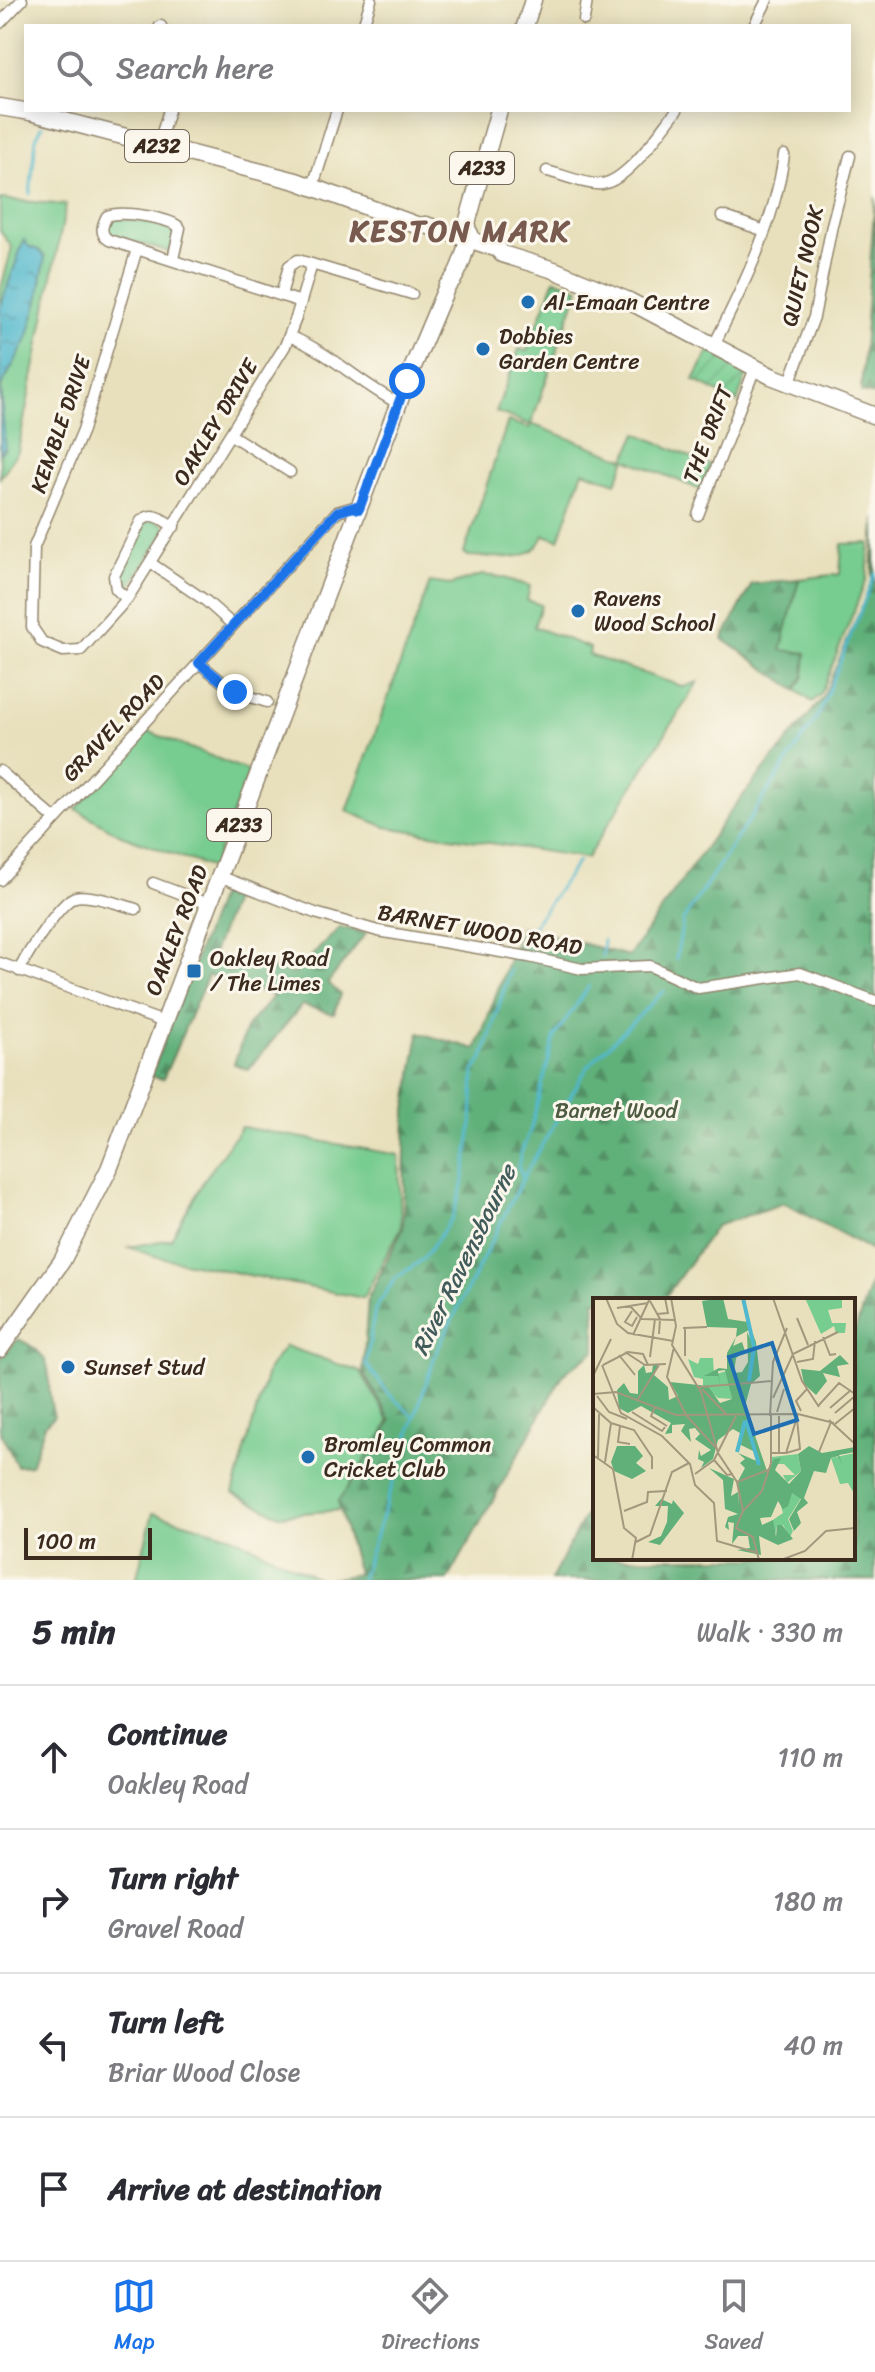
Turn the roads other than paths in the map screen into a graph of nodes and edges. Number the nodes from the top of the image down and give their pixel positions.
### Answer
1 (22, 0) edge
2 (371, 0) edge
3 (533, 0) edge
4 (587, 0) edge
5 (767, 0) edge
6 (584, 20) dead end
7 (0, 23) edge
8 (364, 24) edge
9 (526, 24) edge
10 (755, 24) edge
11 (0, 107) edge
12 (24, 112) edge
13 (25, 112) edge
14 (168, 112) edge
15 (336, 112) edge
16 (498, 112) edge
17 (675, 112) edge
18 (158, 146) junction
19 (784, 155) dead end
20 (850, 156) dead end
21 (547, 171) dead end
22 (313, 186) junction
23 (722, 216) dead end
24 (765, 231) junction
25 (463, 239) junction
26 (137, 249) junction
27 (173, 259) junction
28 (312, 264) junction
29 (412, 294) dead end
30 (281, 295) junction
31 (301, 302) junction
32 (289, 336) junction
33 (714, 345) junction
34 (755, 368) junction
35 (789, 384) junction
36 (398, 403) junction
37 (875, 416) edge
38 (231, 435) junction
39 (290, 472) dead end
40 (359, 509) junction
41 (698, 515) dead end
42 (174, 527) junction
43 (152, 564) junction
44 (127, 599) junction
45 (233, 625) junction
46 (56, 649) joint
47 (199, 663) junction
48 (267, 702) dead end
49 (0, 771) edge
50 (55, 819) junction
51 (219, 876) junction
52 (0, 880) edge
53 (153, 883) dead end
54 (209, 904) junction
55 (136, 909) dead end
56 (0, 963) edge
57 (19, 971) junction
58 (875, 1001) edge
59 (164, 1022) junction
60 (0, 1349) edge

1 - 7 street
2 - 8 street
3 - 9 main road
4 - 6 street
5 - 10 street
11 - 12 main road, A232
13 - 18 main road, A232
14 - 18 street
15 - 22 street
16 - 25 main road, A233
17 - 21 street
18 - 22 main road, A232
19 - 24 street
20 - 35 street, QUIET NOOK
22 - 25 main road, A232
23 - 24 street
24 - 33 street
25 - 33 main road, A232
25 - 36 main road, OAKLEY ROAD / A233
26 - 27 street
26 - 27 street
26 - 46 street, KEMBLE DRIVE
27 - 30 street
28 - 29 street
28 - 30 street
28 - 31 street, OAKLEY DRIVE
30 - 31 street
31 - 32 street, OAKLEY DRIVE
32 - 36 street
32 - 38 street, OAKLEY DRIVE
33 - 34 main road, A232
34 - 35 main road, A232
34 - 41 street, THE DRIFT
35 - 37 main road, A232
36 - 40 main road, OAKLEY ROAD / A233
38 - 39 street
38 - 42 street, OAKLEY DRIVE
40 - 45 street, GRAVEL ROAD
40 - 51 main road, OAKLEY ROAD / A233
42 - 43 street, OAKLEY DRIVE
42 - 44 street
43 - 44 street, OAKLEY DRIVE
43 - 45 street
44 - 46 street, OAKLEY DRIVE
45 - 47 street, GRAVEL ROAD
47 - 48 street
47 - 50 street, GRAVEL ROAD
49 - 50 street
50 - 52 street, GRAVEL ROAD
51 - 54 main road, OAKLEY ROAD / A233
51 - 58 street, BARNET WOOD ROAD
53 - 54 street
54 - 59 main road, OAKLEY ROAD / A233
55 - 57 street
56 - 57 street
57 - 59 street
59 - 60 main road, OAKLEY ROAD / A233

